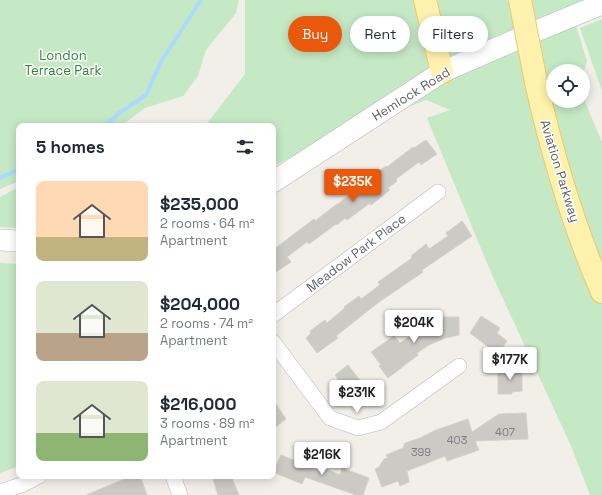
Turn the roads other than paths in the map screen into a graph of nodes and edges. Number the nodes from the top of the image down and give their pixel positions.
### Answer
1 (425, 0) edge
2 (520, 0) edge
3 (602, 4) edge
4 (442, 72) junction
5 (276, 180) edge
6 (438, 192) dead end
7 (0, 240) edge
8 (16, 241) edge
9 (602, 292) edge
10 (276, 313) edge
11 (276, 346) edge
12 (459, 366) dead end
13 (33, 479) edge
14 (174, 479) edge
15 (2, 493) edge
16 (180, 495) edge

1 - 4 main road
2 - 9 main road, Aviation Parkway, bridge
3 - 4 street, Hemlock Road
4 - 5 street, Hemlock Road
6 - 10 street, Meadow Park Place
7 - 8 street
11 - 12 street
13 - 15 street
14 - 16 street

